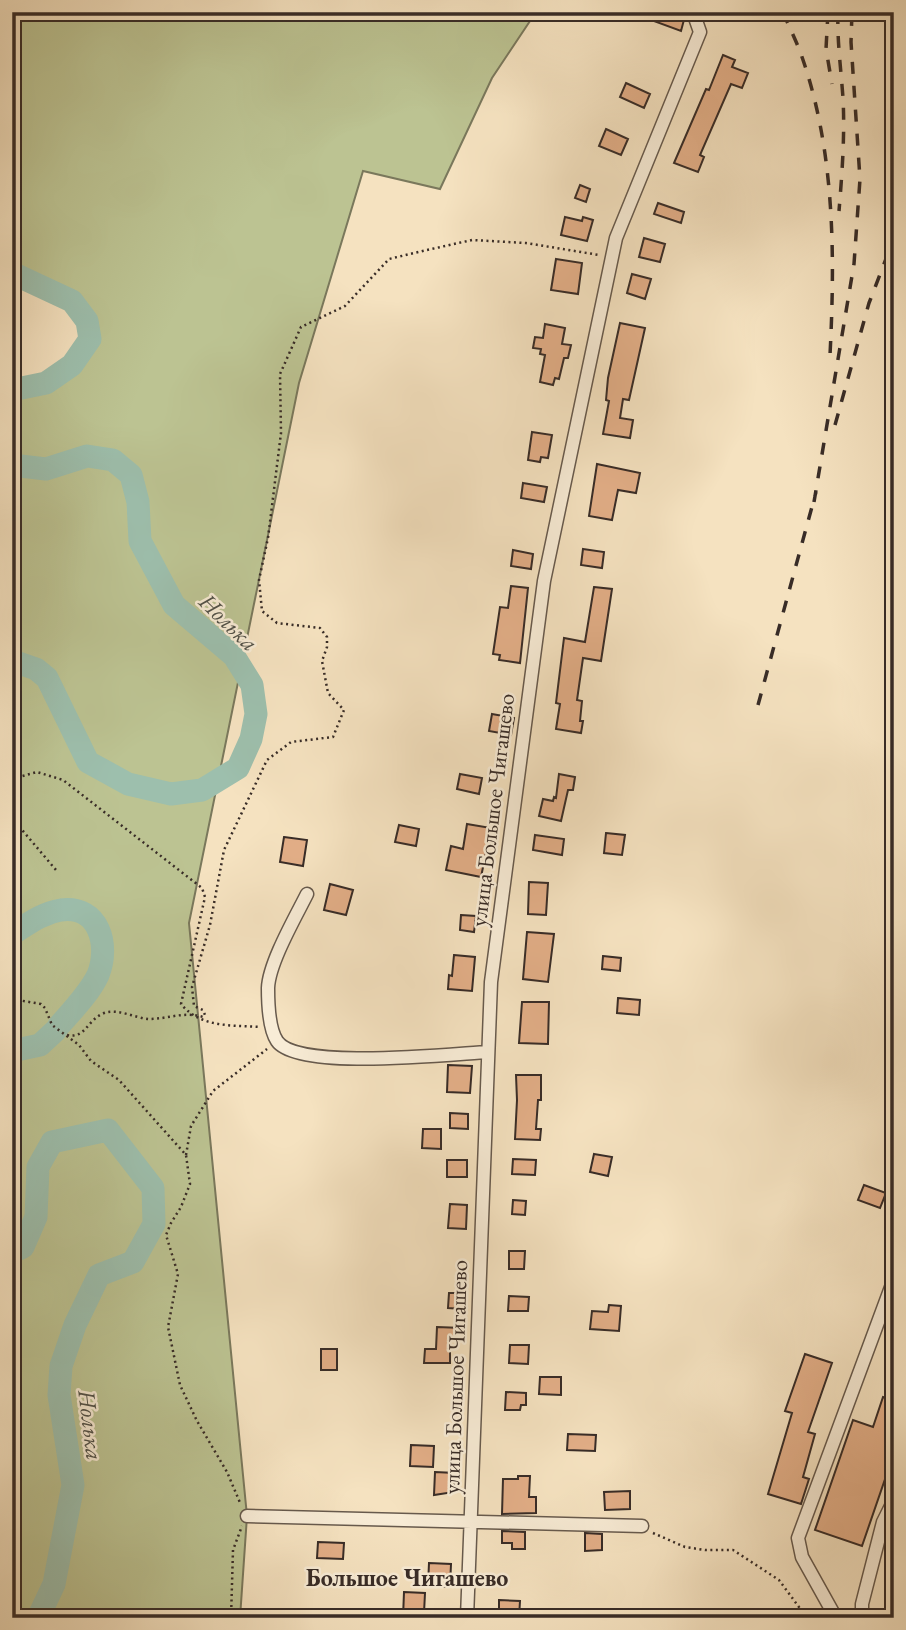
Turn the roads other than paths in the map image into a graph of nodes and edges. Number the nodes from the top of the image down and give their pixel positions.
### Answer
1 (693, 12) edge
2 (307, 894) dead end
3 (488, 1052) junction
4 (894, 1279) edge
5 (894, 1500) edge
6 (247, 1516) road end
7 (471, 1521) junction
8 (642, 1526) road end
9 (467, 1618) edge
10 (836, 1618) edge
11 (862, 1618) edge

1 - 3 street, улица Большое Чигашево
2 - 3 street
3 - 7 street, улица Большое Чигашево
4 - 10 street
5 - 11 street
6 - 7 street
7 - 8 street
7 - 9 street, улица Большое Чигашево

